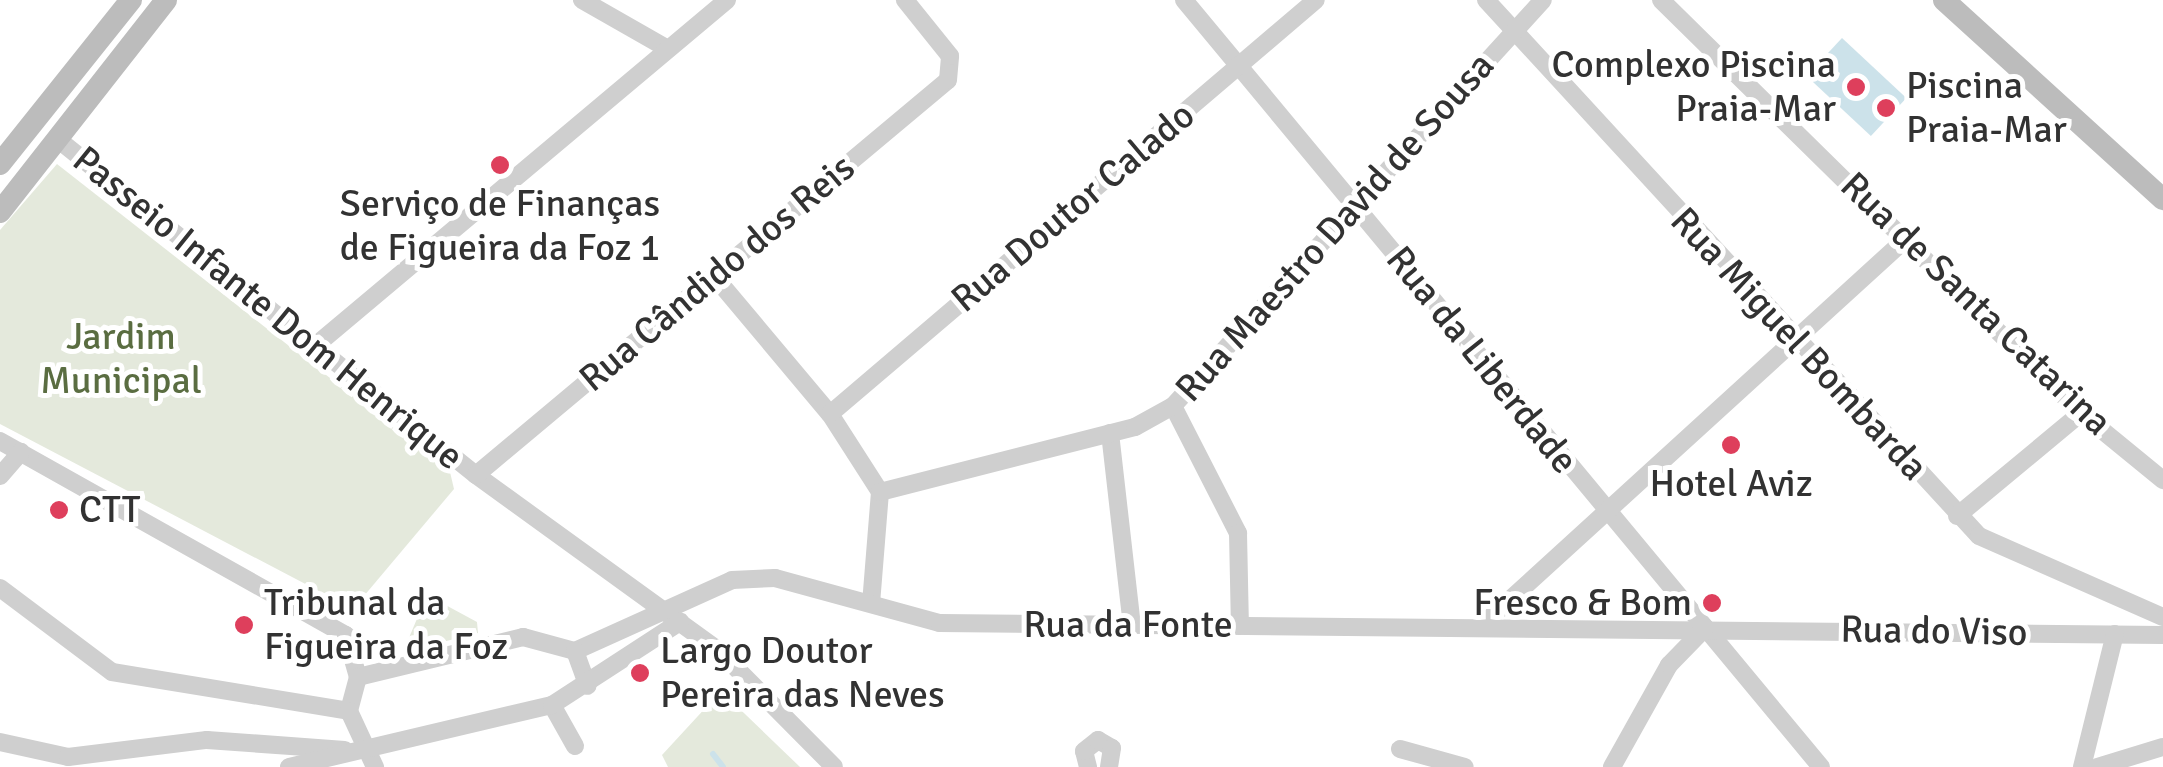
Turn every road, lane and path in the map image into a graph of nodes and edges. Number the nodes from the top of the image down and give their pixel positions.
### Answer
1 (131, 0) edge
2 (166, 0) edge
3 (582, 0) edge
4 (727, 0) edge
5 (905, 0) edge
6 (1184, 0) edge
7 (1316, 0) edge
8 (1486, 0) edge
9 (1543, 0) edge
10 (1661, 0) edge
11 (1944, 0) edge
12 (1514, 31) junction
13 (668, 48) junction
14 (1239, 66) junction
15 (26, 132) junction
16 (60, 141) junction
17 (0, 164) edge
18 (2163, 199) edge
19 (1353, 203) junction
20 (0, 212) edge
21 (1909, 236) junction
22 (714, 276) junction
23 (1791, 338) junction
24 (314, 346) junction
25 (1172, 406) junction
26 (2081, 412) junction
27 (830, 414) junction
28 (1110, 433) junction
29 (0, 440) edge
30 (21, 452) junction
31 (476, 475) junction
32 (0, 476) edge
33 (2163, 480) edge
34 (880, 492) junction
35 (1603, 506) junction
36 (1957, 516) junction
37 (0, 588) edge
38 (871, 603) junction
39 (659, 609) junction
40 (680, 622) junction
41 (1132, 624) junction
42 (1240, 626) junction
43 (1480, 627) junction
44 (1705, 628) junction
45 (2163, 631) edge
46 (2115, 634) junction
47 (575, 651) junction
48 (358, 677) junction
49 (588, 686) junction
50 (552, 705) junction
51 (348, 711) junction
52 (0, 742) edge
53 (575, 746) dead end
54 (2163, 747) edge
55 (1400, 749) dead end
56 (360, 752) junction
57 (70, 762) edge
58 (1113, 766) edge
59 (289, 767) edge
60 (375, 767) edge
61 (834, 767) edge
62 (1088, 767) edge
63 (1465, 767) edge
64 (1612, 767) edge
65 (1821, 767) edge
66 (2082, 767) edge
67 (2097, 767) edge

1 - 15 main road
2 - 16 main road
3 - 13 street
4 - 13 street
5 - 22 street, Rua Cândido dos Reis
6 - 14 street, Rua da Liberdade
7 - 14 street, Rua Doutor Calado
8 - 12 street, Rua Miguel Bombarda
9 - 12 street, Rua Maestro David de Sousa
10 - 21 street, Rua de Santa Catarina
11 - 18 main road
12 - 19 street, Rua Maestro David de Sousa
12 - 23 street, Rua Miguel Bombarda
13 - 24 street
14 - 19 street, Rua da Liberdade
14 - 27 street, Rua Doutor Calado
15 - 16 main road
15 - 17 main road
16 - 20 main road
16 - 24 street, Passeio Infante Dom Henrique
19 - 25 street, Rua Maestro David de Sousa
19 - 35 street, Rua da Liberdade
21 - 23 street
21 - 26 street, Rua de Santa Catarina
22 - 27 street
22 - 31 street, Rua Cândido dos Reis
23 - 35 street
23 - 36 street, Rua Miguel Bombarda
24 - 31 street, Passeio Infante Dom Henrique
25 - 28 street, Rua Maestro David de Sousa
25 - 42 street
26 - 33 street, Rua de Santa Catarina
26 - 36 street
27 - 34 street
28 - 34 street, Rua Maestro David de Sousa
28 - 41 street
29 - 30 street
30 - 32 street
30 - 48 street
31 - 39 street, Passeio Infante Dom Henrique
34 - 38 street
35 - 43 street
35 - 44 street, Rua da Liberdade
36 - 45 street, Rua Miguel Bombarda
37 - 51 street
38 - 39 street, Rua da Fonte
38 - 41 street, Rua da Fonte
39 - 40 street, Passeio Infante Dom Henrique
39 - 47 street, Rua da Fonte
40 - 49 street
40 - 61 street, Passeio Infante Dom Henrique
41 - 42 street, Rua da Fonte
42 - 43 street, Rua da Fonte
43 - 44 street, Rua da Fonte
44 - 46 street, Rua do Viso
44 - 64 street
44 - 65 street, Rua da Liberdade
45 - 46 street, Rua do Viso
46 - 66 street
47 - 48 street
47 - 49 street
48 - 51 street
49 - 50 street
50 - 53 street
50 - 56 street
51 - 56 street
52 - 57 street
54 - 67 street
55 - 63 street
56 - 57 street
56 - 59 street
56 - 60 street
58 - 62 street

